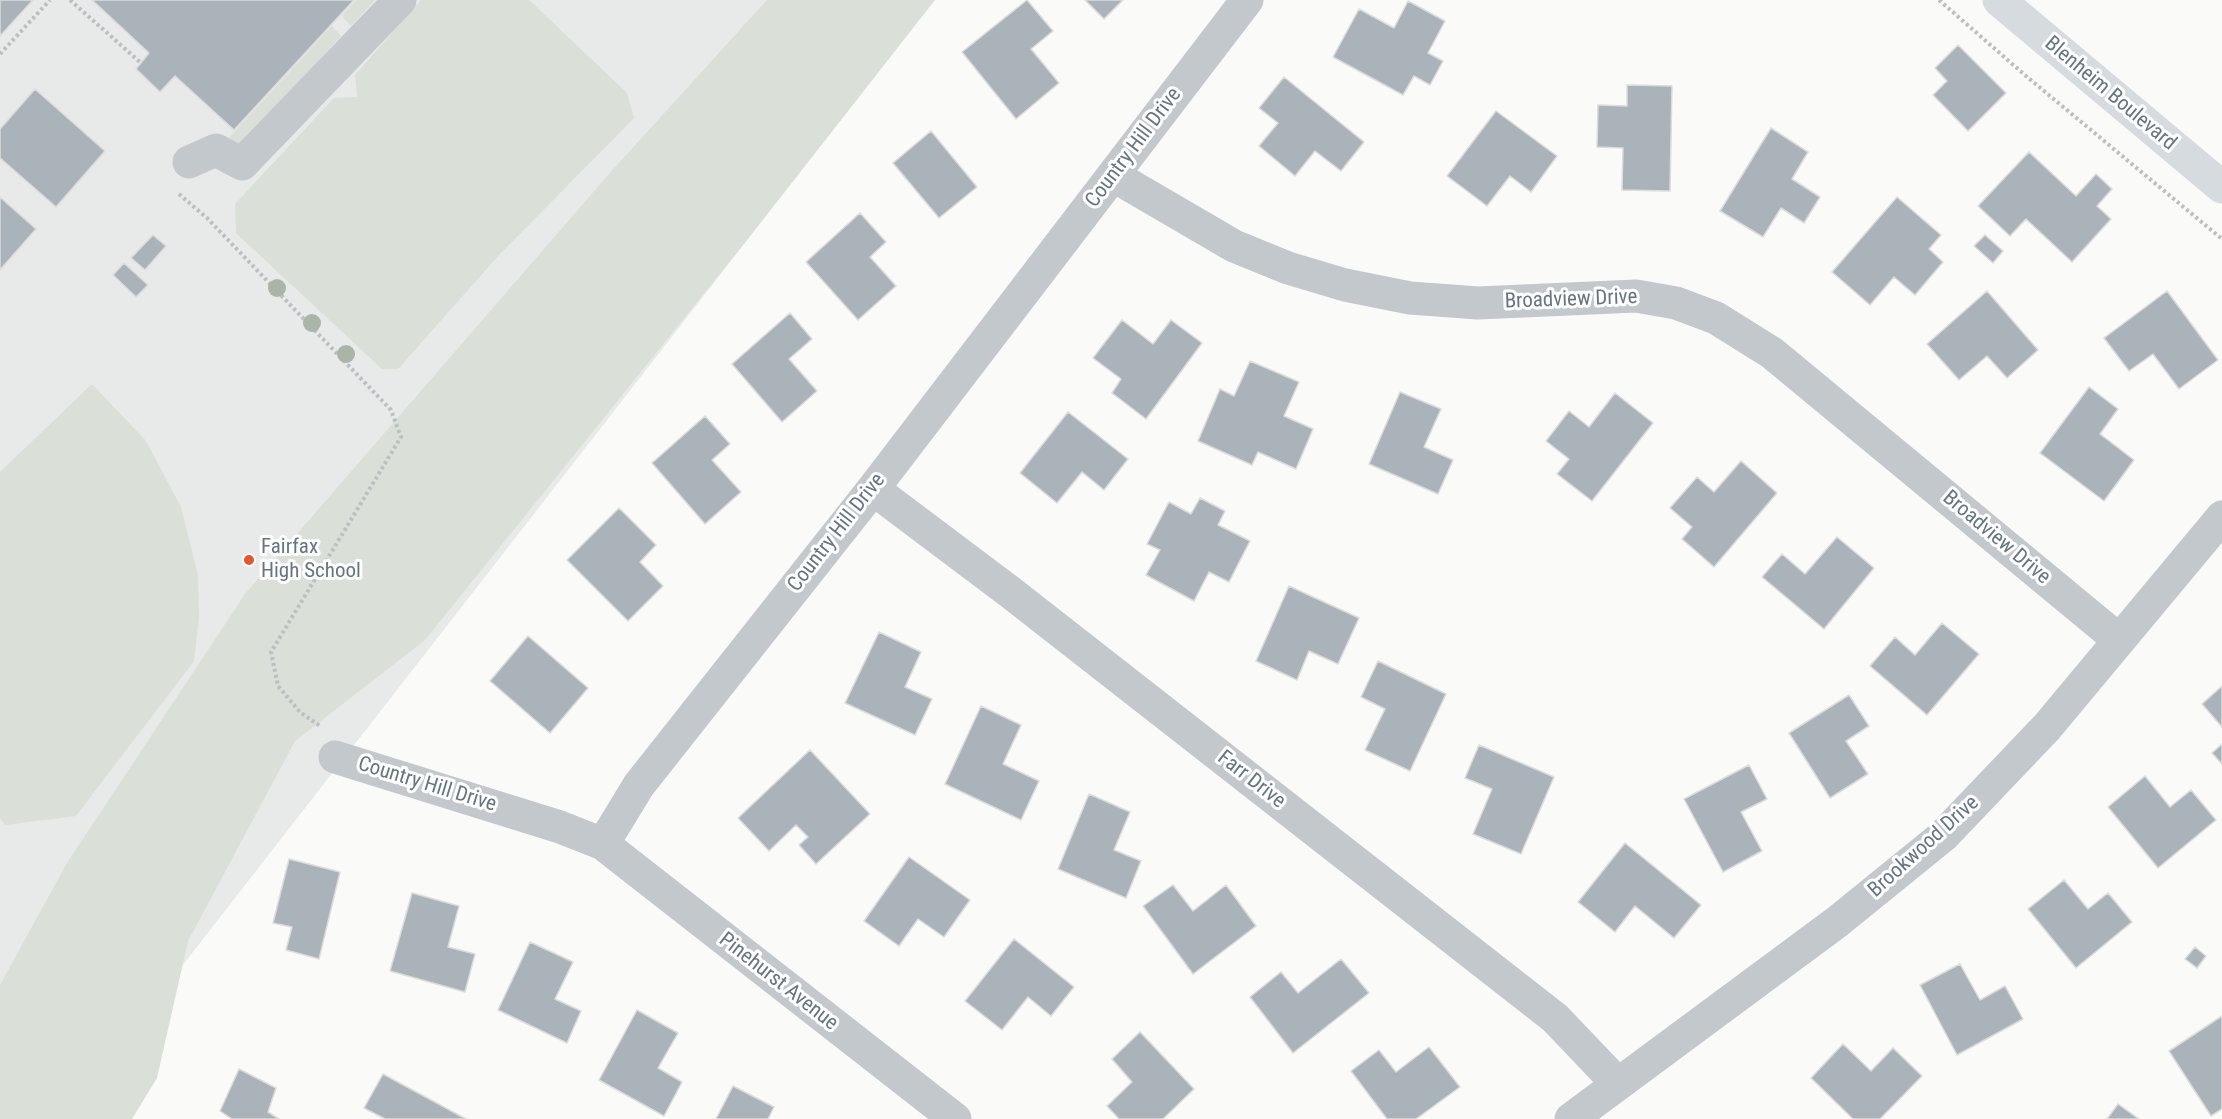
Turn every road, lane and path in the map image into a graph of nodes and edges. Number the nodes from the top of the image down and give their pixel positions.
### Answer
1 (50, 0) edge
2 (70, 0) edge
3 (400, 0) edge
4 (1247, 0) edge
5 (1939, 0) edge
6 (1999, 0) edge
7 (0, 54) edge
8 (141, 63) dead end
9 (189, 162) dead end
10 (1114, 176) junction
11 (2222, 187) edge
12 (174, 191) dead end
13 (2222, 239) edge
14 (873, 489) junction
15 (2222, 517) edge
16 (2120, 640) junction
17 (331, 744) joint
18 (603, 844) junction
19 (1618, 1084) junction
20 (955, 1119) edge
21 (1571, 1119) edge

1 - 7 path
2 - 8 path
3 - 9 street
4 - 10 street, Country Hill Drive
5 - 13 path
6 - 11 main road, Blenheim Boulevard
10 - 14 street, Country Hill Drive
10 - 16 street, Broadview Drive
12 - 17 path
14 - 18 street, Country Hill Drive
14 - 19 street, Farr Drive
15 - 16 street, Brookwood Drive
16 - 19 street, Brookwood Drive
17 - 18 street, Country Hill Drive
18 - 20 street, Pinehurst Avenue
19 - 21 street, Brookwood Drive

